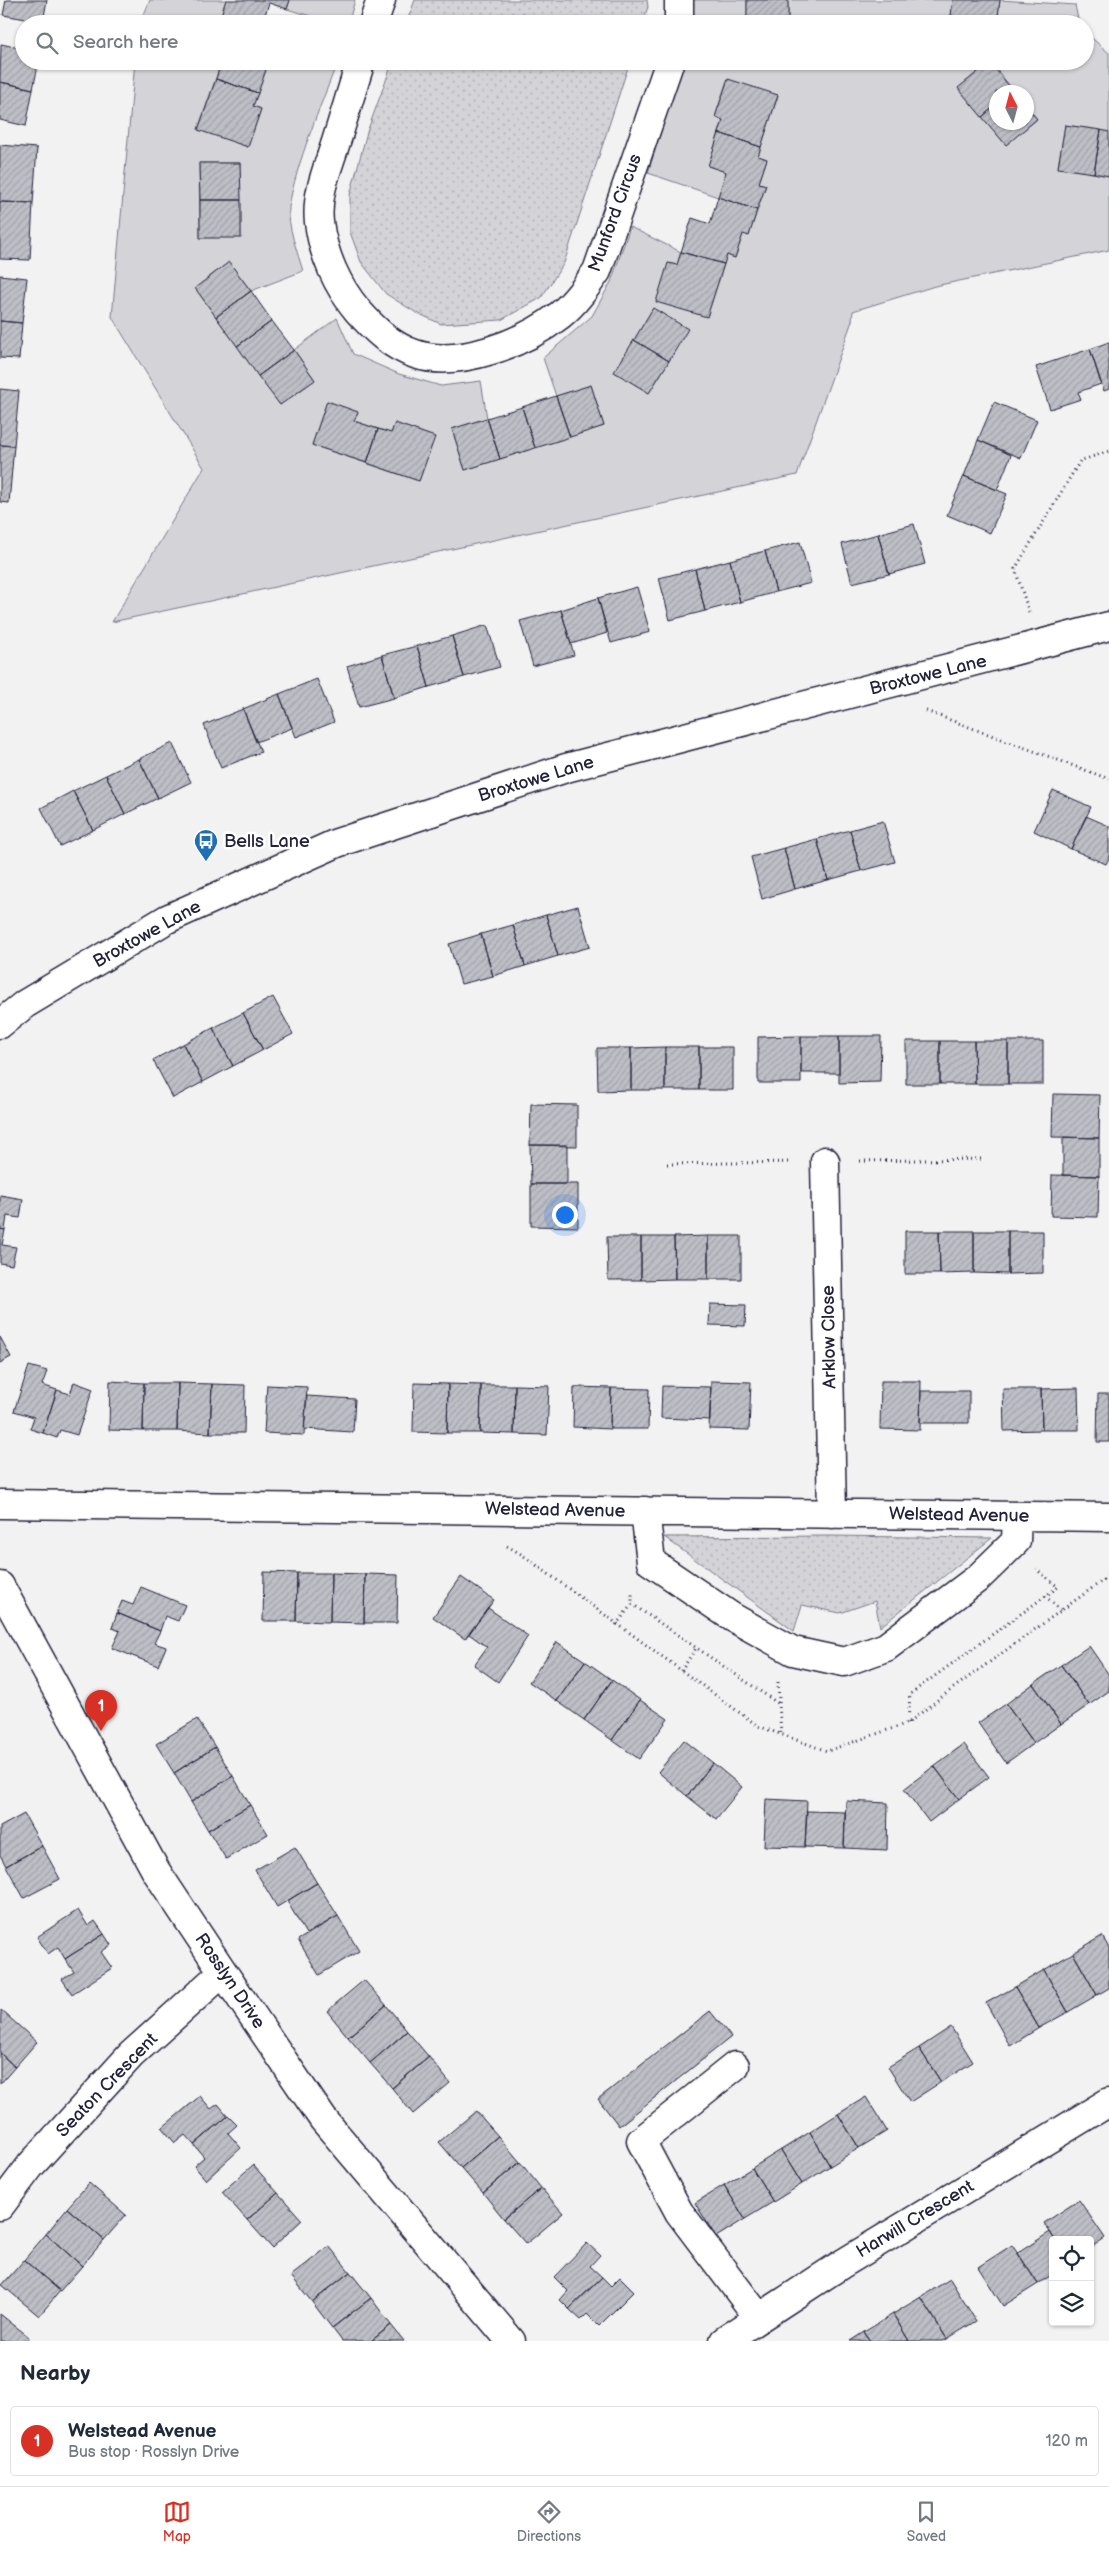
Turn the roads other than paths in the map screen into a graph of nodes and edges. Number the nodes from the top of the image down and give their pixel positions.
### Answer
1 (381, 0) edge
2 (679, 0) edge
3 (376, 15) edge
4 (679, 15) edge
5 (358, 70) edge
6 (667, 70) edge
7 (1109, 626) edge
8 (0, 1024) edge
9 (826, 1161) dead end
10 (0, 1504) edge
11 (645, 1512) junction
12 (832, 1514) junction
13 (1109, 1517) edge
14 (1016, 1528) junction
15 (0, 1586) edge
16 (223, 1972) junction
17 (735, 2066) dead end
18 (1109, 2102) edge
19 (0, 2206) edge
20 (759, 2318) junction
21 (511, 2341) edge
22 (724, 2341) edge

1 - 3 street
2 - 4 street
5 - 6 street, Munford Circus
7 - 8 street, Broxtowe Lane
9 - 12 street, Arklow Close
10 - 11 street, Welstead Avenue
11 - 12 street, Welstead Avenue
11 - 14 street
12 - 14 street, Welstead Avenue
13 - 14 street, Welstead Avenue
15 - 16 street, Rosslyn Drive
16 - 19 street, Seaton Crescent
16 - 21 street, Rosslyn Drive
17 - 20 street
18 - 20 street, Harwill Crescent
20 - 22 street, Harwill Crescent

